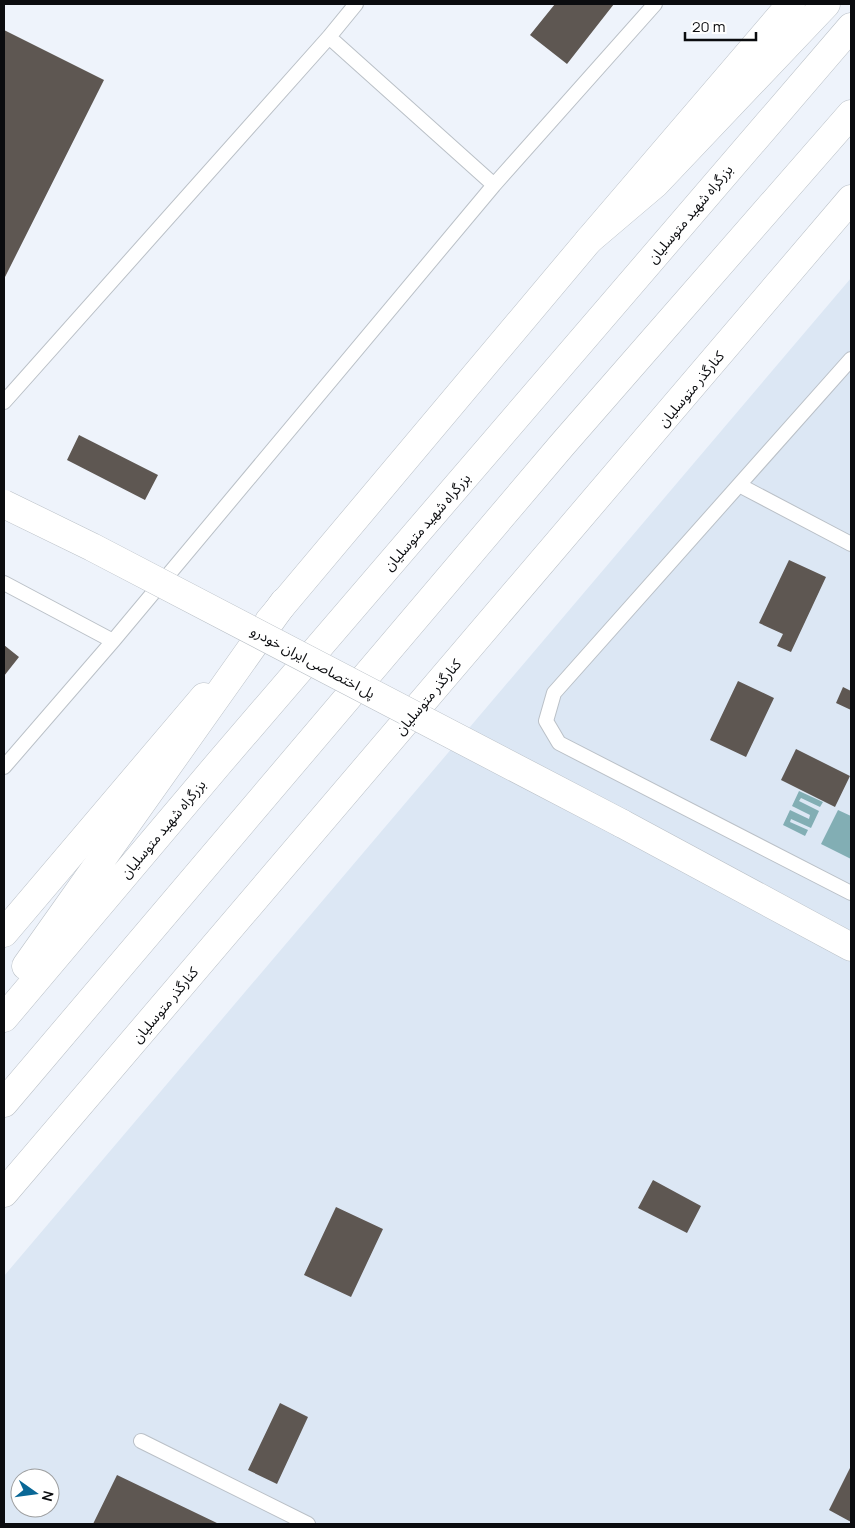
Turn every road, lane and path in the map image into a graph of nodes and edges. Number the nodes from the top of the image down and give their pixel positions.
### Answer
1 (356, 4) edge
2 (655, 4) edge
3 (791, 4) edge
4 (826, 4) edge
5 (851, 27) edge
6 (329, 37) junction
7 (851, 114) edge
8 (851, 122) edge
9 (810, 162) junction
10 (494, 185) junction
11 (851, 199) edge
12 (589, 240) junction
13 (851, 359) edge
14 (4, 402) edge
15 (739, 485) junction
16 (4, 504) edge
17 (851, 544) edge
18 (4, 583) edge
19 (284, 602) junction
20 (112, 641) junction
21 (4, 767) edge
22 (851, 893) edge
23 (4, 933) edge
24 (851, 947) edge
25 (4, 998) edge
26 (4, 1018) edge
27 (4, 1103) edge
28 (4, 1194) edge
29 (141, 1441) dead end
30 (308, 1524) edge

1 - 6 lane
2 - 10 lane
3 - 12 main road
4 - 12 main road
5 - 26 main road, بزرگراه شهید متوسلیان
6 - 10 lane
6 - 14 lane
7 - 9 main road
8 - 9 main road
9 - 27 main road
10 - 20 lane
11 - 28 main road, کنارگذر متوسلیان
12 - 19 main road
13 - 15 lane
15 - 17 lane
15 - 22 lane
16 - 24 main road, پل اختصاصی ایران خودرو, bridge
18 - 20 lane
19 - 23 main road
19 - 25 main road
20 - 21 lane
29 - 30 lane

